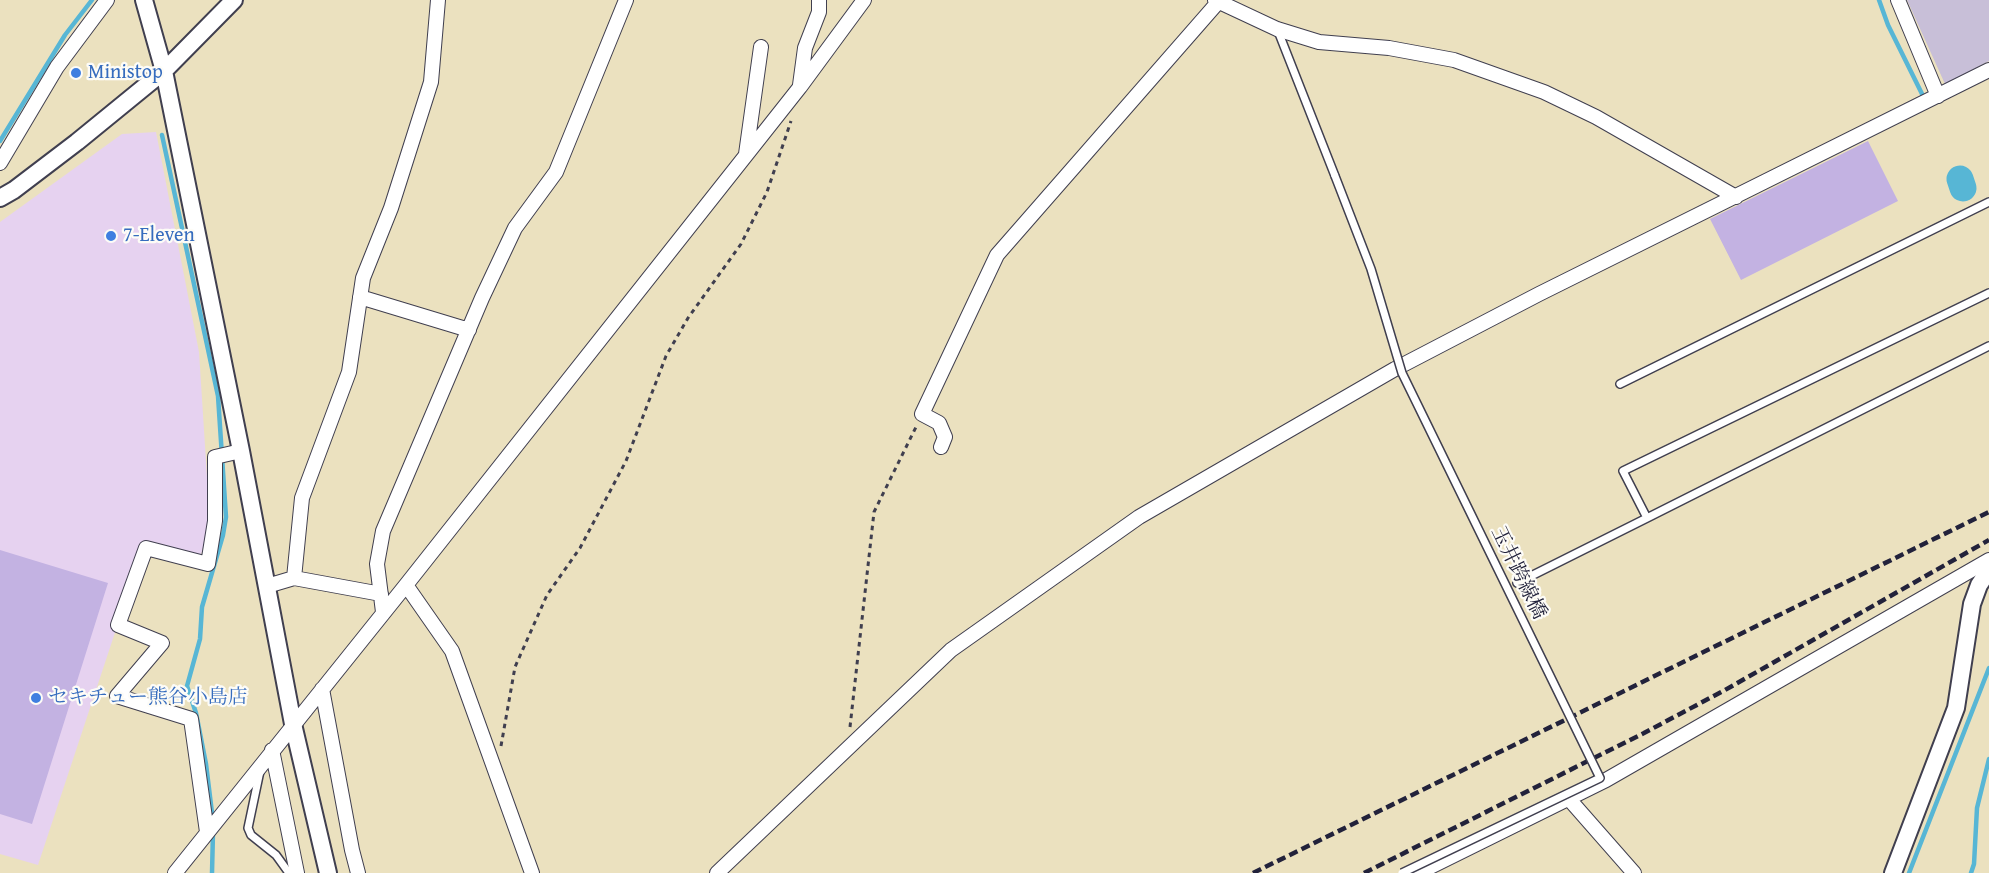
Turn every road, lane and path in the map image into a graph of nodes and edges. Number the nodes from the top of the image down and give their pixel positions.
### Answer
1 (106, 0) edge
2 (144, 0) edge
3 (234, 0) edge
4 (438, 0) edge
5 (626, 0) edge
6 (819, 0) edge
7 (864, 0) edge
8 (1218, 0) edge
9 (1898, 0) edge
10 (1277, 29) junction
11 (761, 46) dead end
12 (1989, 70) edge
13 (164, 71) junction
14 (800, 87) junction
15 (1938, 96) junction
16 (792, 118) dead end
17 (745, 156) junction
18 (0, 164) edge
19 (1736, 197) junction
20 (0, 198) edge
21 (1989, 202) edge
22 (1989, 293) edge
23 (360, 297) junction
24 (469, 330) junction
25 (1989, 346) edge
26 (1620, 384) dead end
27 (922, 414) junction
28 (941, 447) dead end
29 (236, 452) junction
30 (1647, 518) junction
31 (1989, 560) edge
32 (1989, 570) edge
33 (294, 578) junction
34 (1516, 583) dead end
35 (406, 585) junction
36 (267, 586) junction
37 (381, 594) junction
38 (383, 612) junction
39 (322, 689) junction
40 (293, 724) junction
41 (272, 750) junction
42 (847, 750) junction
43 (489, 756) junction
44 (262, 762) junction
45 (1569, 799) junction
46 (207, 831) junction
47 (175, 873) edge
48 (289, 873) edge
49 (297, 873) edge
50 (328, 873) edge
51 (358, 873) edge
52 (532, 873) edge
53 (717, 873) edge
54 (1402, 873) edge
55 (1418, 873) edge
56 (1634, 873) edge
57 (1893, 873) edge

1 - 18 street
2 - 13 street
3 - 13 street
4 - 23 street
5 - 24 street
6 - 14 street
7 - 14 street
8 - 10 street
8 - 27 street
9 - 15 street
10 - 19 street
10 - 54 lane, 玉井跨線橋, bridge
11 - 17 street
12 - 15 street
13 - 20 street
13 - 29 street
14 - 17 street
15 - 19 street
16 - 43 path
17 - 35 street
19 - 42 street
21 - 26 lane
22 - 30 lane
23 - 24 street
23 - 33 street
24 - 37 street
25 - 30 lane
27 - 28 street
27 - 42 path
29 - 36 street
29 - 46 street
30 - 34 lane
31 - 45 street
32 - 57 street
33 - 36 street
33 - 37 street
35 - 38 street
35 - 43 street
36 - 40 street
37 - 38 street
38 - 39 street
39 - 40 street
39 - 51 street
40 - 41 street
40 - 50 street
41 - 44 street
41 - 49 street
42 - 53 street
43 - 52 street
44 - 46 street
44 - 48 lane
45 - 55 street
45 - 56 street
46 - 47 street

